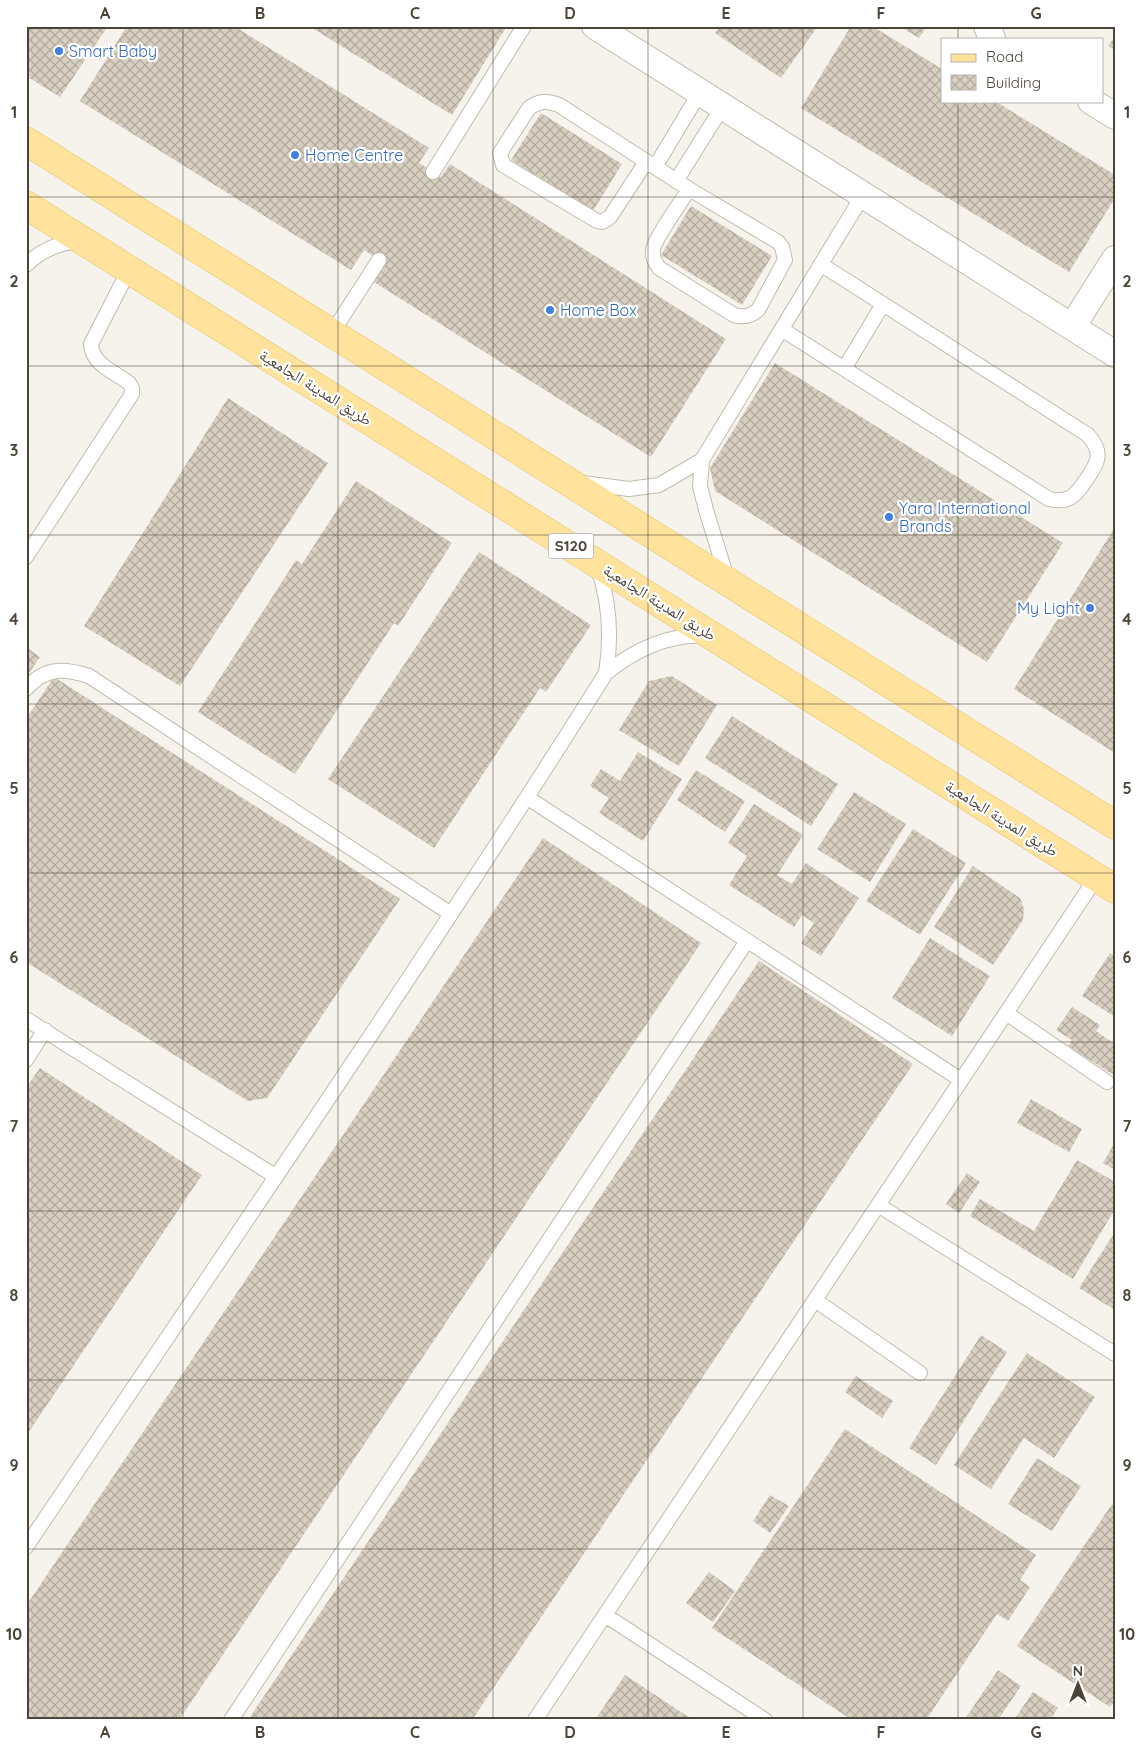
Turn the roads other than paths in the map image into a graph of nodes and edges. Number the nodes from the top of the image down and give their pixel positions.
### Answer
1 (524, 26) edge
2 (595, 26) edge
3 (987, 26) edge
4 (992, 38) edge
5 (700, 92) junction
6 (1093, 102) edge
7 (723, 106) junction
8 (1115, 116) edge
9 (26, 141) edge
10 (650, 164) junction
11 (433, 172) dead end
12 (676, 181) junction
13 (690, 189) junction
14 (863, 195) junction
15 (26, 205) edge
16 (83, 240) junction
17 (1115, 259) edge
18 (379, 260) dead end
19 (26, 265) edge
20 (822, 265) junction
21 (129, 270) junction
22 (883, 304) junction
23 (1072, 327) junction
24 (783, 330) junction
25 (332, 333) junction
26 (1115, 354) edge
27 (844, 369) junction
28 (702, 460) junction
29 (568, 481) junction
30 (26, 557) edge
31 (597, 563) junction
32 (728, 583) junction
33 (714, 637) junction
34 (606, 673) junction
35 (26, 689) edge
36 (528, 798) junction
37 (1115, 826) edge
38 (1105, 884) edge
39 (451, 914) junction
40 (747, 941) junction
41 (1006, 1012) junction
42 (26, 1019) edge
43 (45, 1030) junction
44 (26, 1060) edge
45 (962, 1080) junction
46 (1108, 1082) dead end
47 (275, 1176) junction
48 (878, 1205) junction
49 (815, 1300) junction
50 (1115, 1354) edge
51 (920, 1373) dead end
52 (26, 1547) edge
53 (605, 1615) junction
54 (231, 1720) edge
55 (535, 1720) edge
56 (765, 1720) edge

1 - 11 lane
2 - 5 street
3 - 4 street
5 - 7 street
5 - 10 lane
6 - 8 street
7 - 12 lane
7 - 14 street
9 - 25 main road
10 - 10 lane
10 - 12 lane
12 - 13 lane
13 - 13 lane
14 - 20 lane
14 - 23 street
15 - 16 main road, طريق المدينة الجامعية / S120
16 - 19 lane
16 - 21 main road, طريق المدينة الجامعية / S120
17 - 23 street
18 - 25 lane
20 - 22 lane
20 - 24 lane
21 - 30 lane
21 - 31 main road, طريق المدينة الجامعية / S120
22 - 27 lane
22 - 27 lane
23 - 26 street
24 - 27 lane
24 - 28 lane
25 - 29 main road
28 - 29 lane
28 - 32 lane
29 - 32 main road
31 - 33 main road, طريق المدينة الجامعية / S120
31 - 34 lane
32 - 37 main road
33 - 34 lane
33 - 38 main road, طريق المدينة الجامعية / S120
34 - 36 lane
35 - 39 lane
36 - 39 lane
36 - 40 lane
38 - 41 lane
39 - 47 lane
40 - 45 lane
40 - 54 lane
41 - 45 lane
41 - 46 lane
42 - 43 lane
43 - 44 lane
43 - 47 lane
45 - 48 lane
47 - 52 lane
48 - 49 lane
48 - 50 lane
49 - 51 lane
49 - 53 lane
53 - 55 lane
53 - 56 lane

